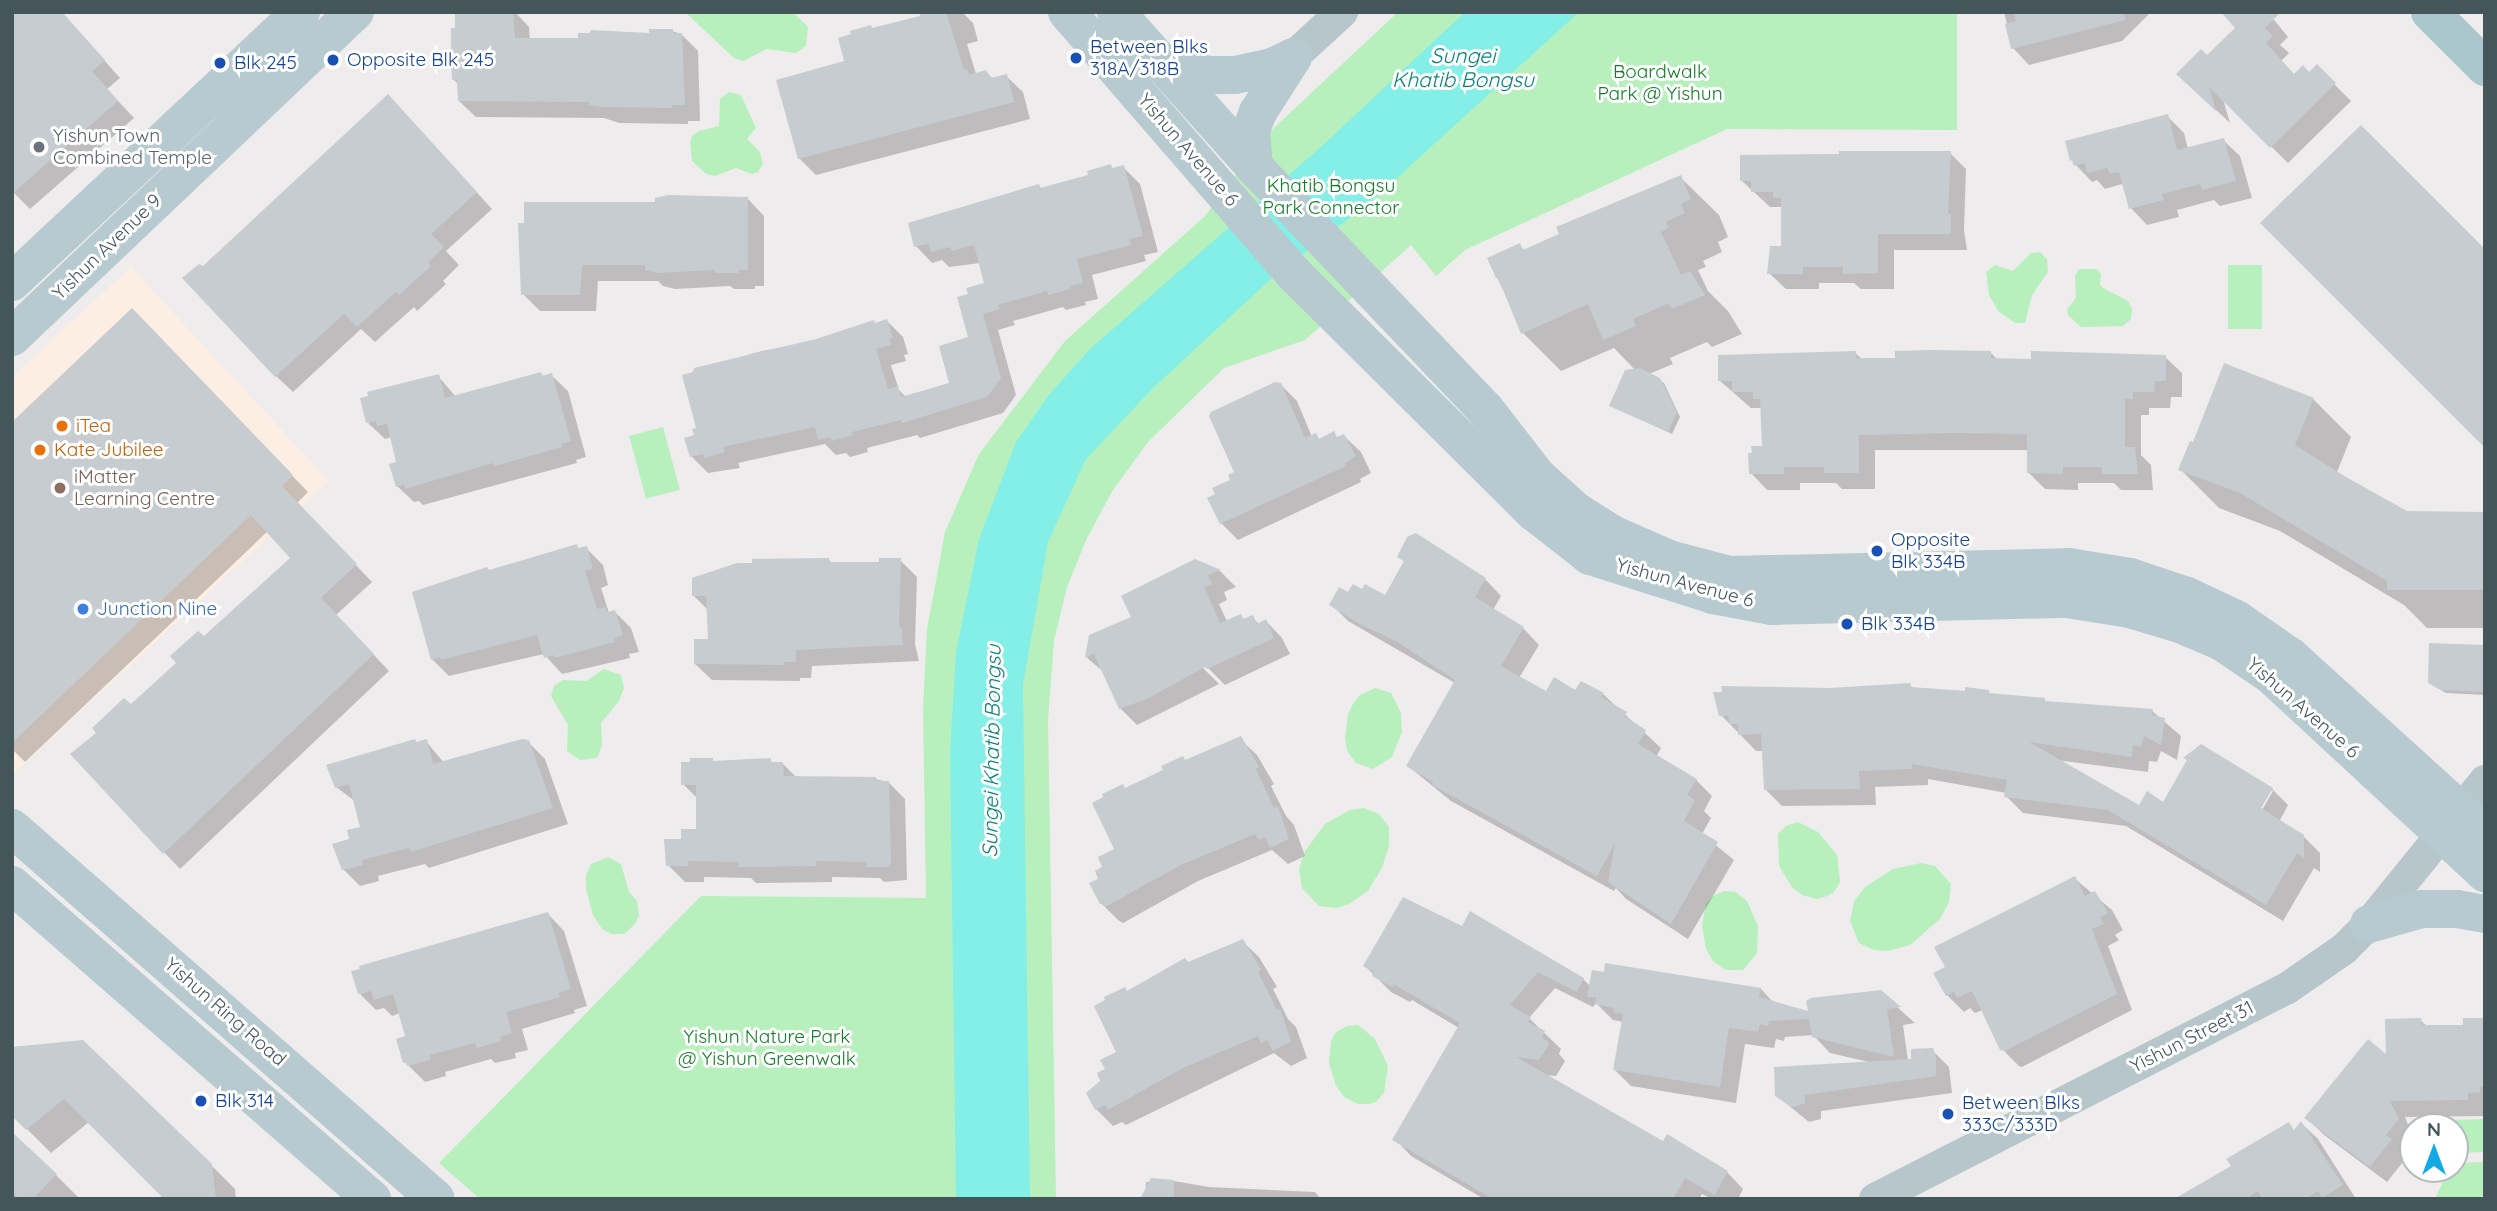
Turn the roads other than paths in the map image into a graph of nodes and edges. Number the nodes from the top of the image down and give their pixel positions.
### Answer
1 (301, 12) edge
2 (355, 12) edge
3 (1067, 12) edge
4 (1116, 12) edge
5 (1342, 12) edge
6 (2430, 12) edge
7 (1293, 57) junction
8 (1165, 66) junction
9 (2485, 67) edge
10 (1258, 171) junction
11 (12, 282) edge
12 (12, 337) edge
13 (2485, 782) edge
14 (2461, 826) edge
15 (12, 828) edge
16 (2485, 873) edge
17 (12, 885) edge
18 (2485, 914) edge
19 (2369, 924) junction
20 (286, 1065) junction
21 (253, 1095) junction
22 (372, 1199) edge
23 (436, 1199) edge
24 (1875, 1199) edge

1 - 11 main road, Yishun Avenue 9
2 - 12 main road, Yishun Avenue 9
3 - 14 main road, Yishun Avenue 6
4 - 8 main road, Yishun Avenue 6
5 - 7 street
6 - 9 main road
7 - 8 main road
7 - 10 main road
8 - 10 main road, Yishun Avenue 6
10 - 14 main road, Yishun Avenue 6
13 - 14 street, Yishun Street 31
14 - 16 main road, Yishun Avenue 6
14 - 19 street, Yishun Street 31
15 - 20 main road, Yishun Ring Road
17 - 21 main road
18 - 19 main road
19 - 24 street, Yishun Street 31
20 - 21 main road
20 - 23 main road, Yishun Ring Road
21 - 22 main road

